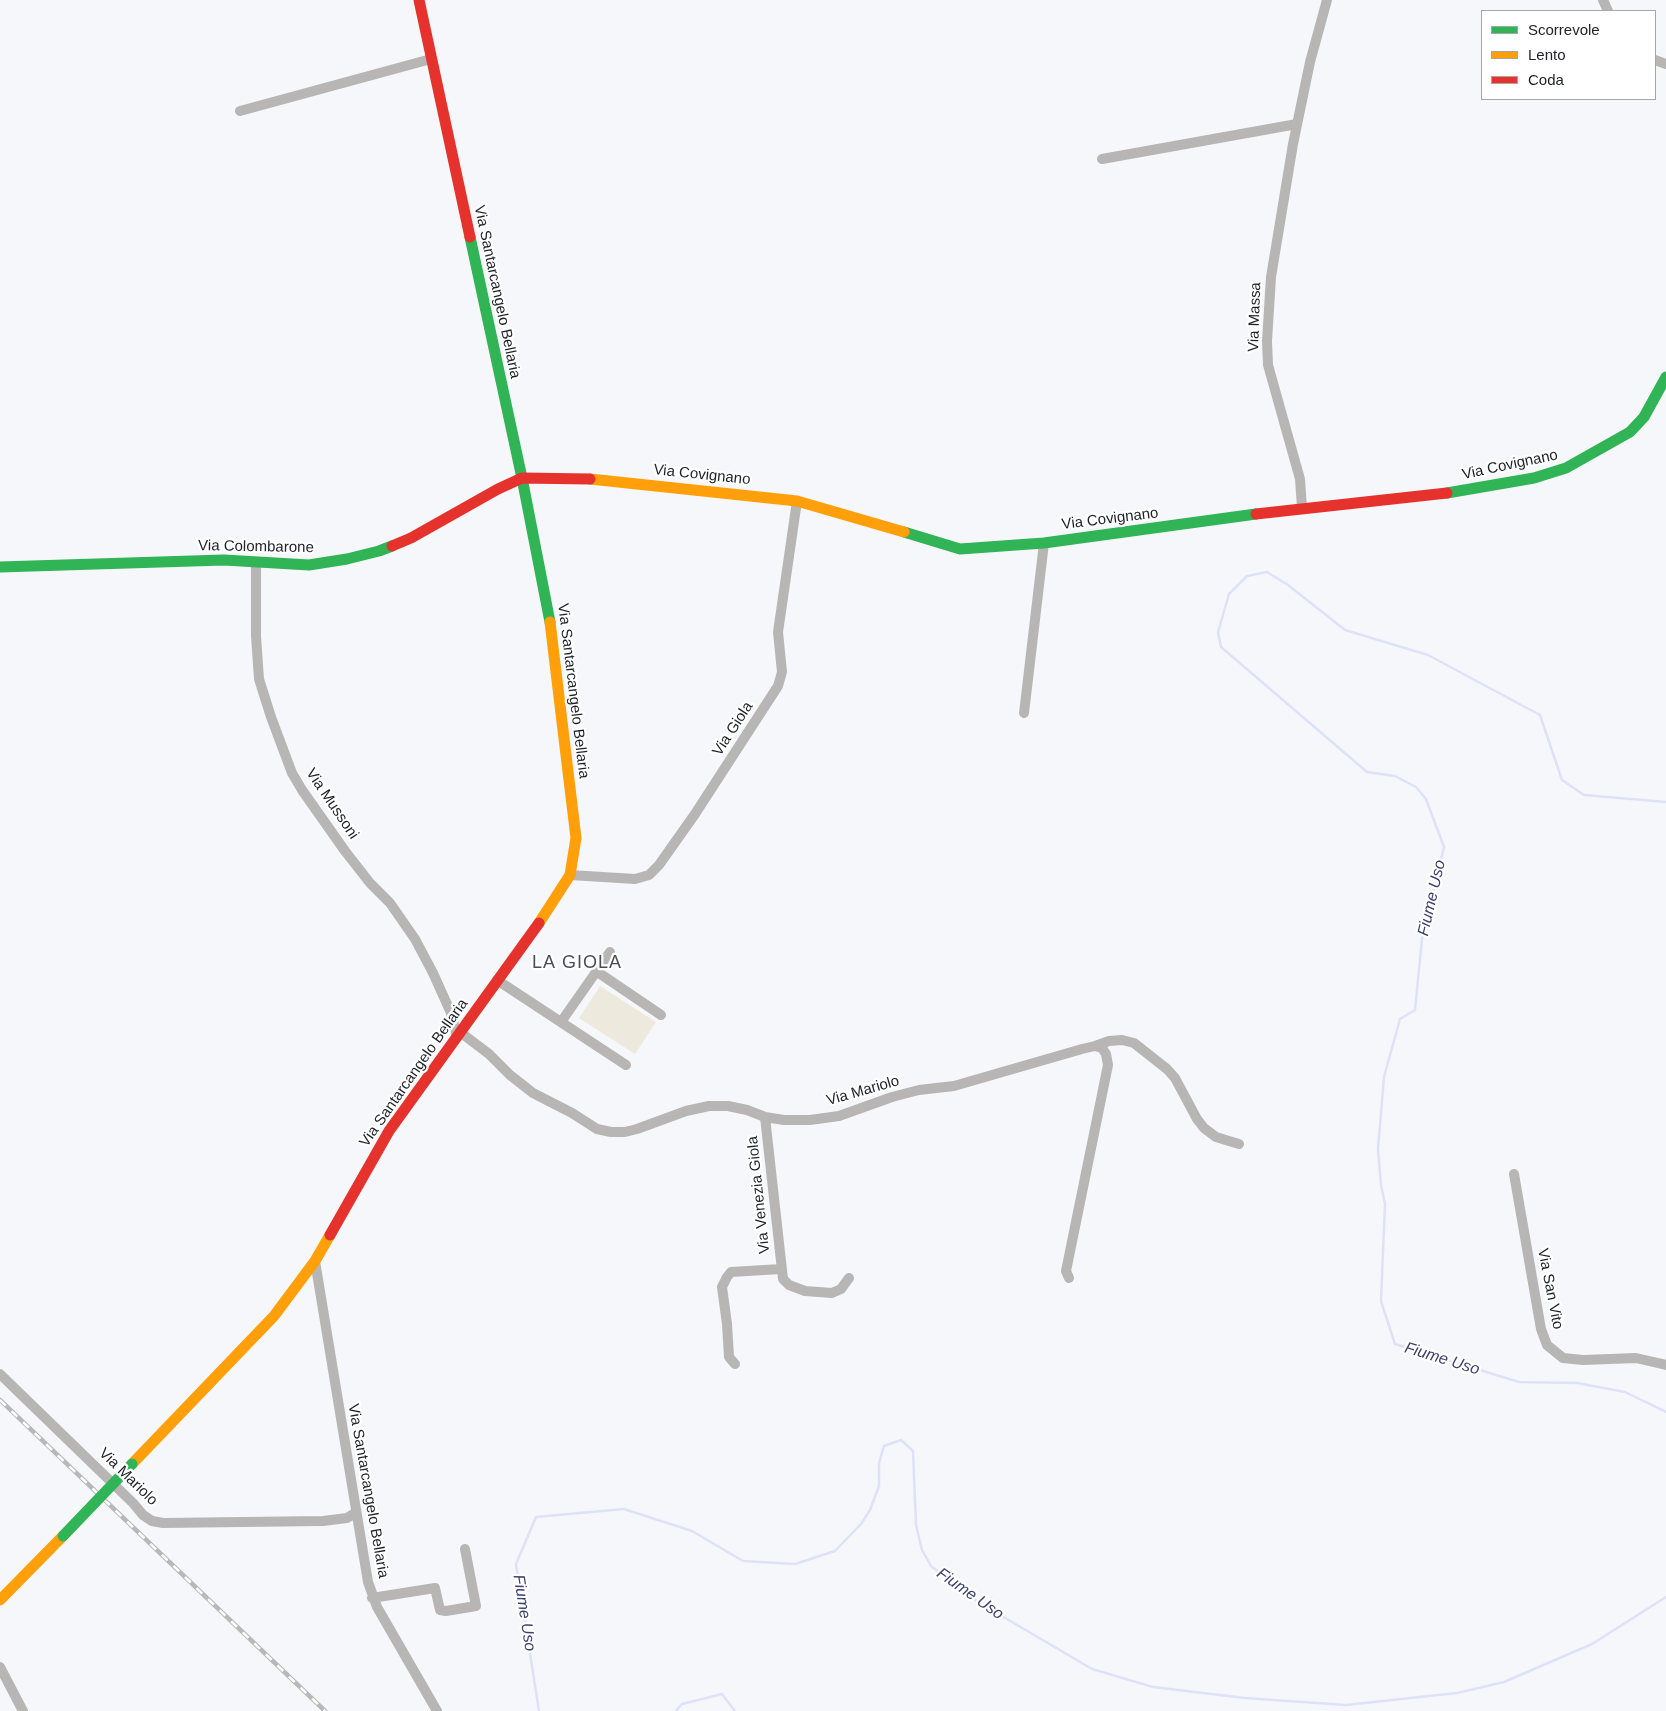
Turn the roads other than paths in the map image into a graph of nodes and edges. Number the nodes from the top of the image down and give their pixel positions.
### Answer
1 (419, 0) edge
2 (1327, 0) edge
3 (432, 59) junction
4 (240, 111) dead end
5 (1297, 124) junction
6 (1102, 159) dead end
7 (1666, 377) edge
8 (522, 478) junction
9 (797, 501) junction
10 (1302, 508) junction
11 (1044, 543) junction
12 (256, 562) junction
13 (0, 567) edge
14 (1024, 713) dead end
15 (570, 875) junction
16 (610, 952) dead end
17 (596, 971) junction
18 (497, 980) junction
19 (661, 1014) dead end
20 (561, 1022) junction
21 (459, 1034) junction
22 (1095, 1046) junction
23 (626, 1065) dead end
24 (765, 1117) junction
25 (1239, 1144) dead end
26 (1514, 1174) dead end
27 (314, 1260) junction
28 (781, 1269) junction
29 (849, 1278) dead end
30 (1069, 1278) dead end
31 (735, 1364) dead end
32 (1666, 1365) edge
33 (0, 1374) edge
34 (355, 1513) junction
35 (465, 1549) dead end
36 (372, 1598) junction
37 (0, 1600) edge
38 (0, 1667) edge
39 (23, 1711) edge
40 (437, 1711) edge

1 - 3 street, Via Santarcangelo Bellaria
2 - 5 street, Via Massa
3 - 4 street
3 - 8 street, Via Santarcangelo Bellaria
5 - 6 street
5 - 10 street, Via Massa
7 - 10 street, Via Covignano
8 - 9 street, Via Covignano
8 - 12 street, Via Colombarone
8 - 15 street, Via Santarcangelo Bellaria
9 - 11 street, Via Covignano
9 - 15 street, Via Giola
10 - 11 street, Via Covignano
11 - 14 street
12 - 13 street, Via Colombarone
12 - 21 street, Via Mussoni
15 - 18 street, Via Santarcangelo Bellaria
16 - 17 street
17 - 19 street
17 - 20 street
18 - 20 street
18 - 21 street, Via Santarcangelo Bellaria
20 - 23 street
21 - 24 street, Via Mariolo
21 - 27 street, Via Santarcangelo Bellaria
22 - 24 street, Via Mariolo
22 - 25 street, Via Mariolo
22 - 30 street
24 - 28 street, Via Venezia Giola
26 - 32 street, Via San Vito
27 - 34 street, Via Santarcangelo Bellaria
27 - 37 street, Via Santarcangelo Bellaria, bridge
28 - 29 street, Via Venezia Giola
28 - 31 street, Via Venezia Giola
33 - 34 street, Via Mariolo
34 - 36 street, Via Santarcangelo Bellaria
35 - 36 street
36 - 40 street, Via Santarcangelo Bellaria
38 - 39 street

